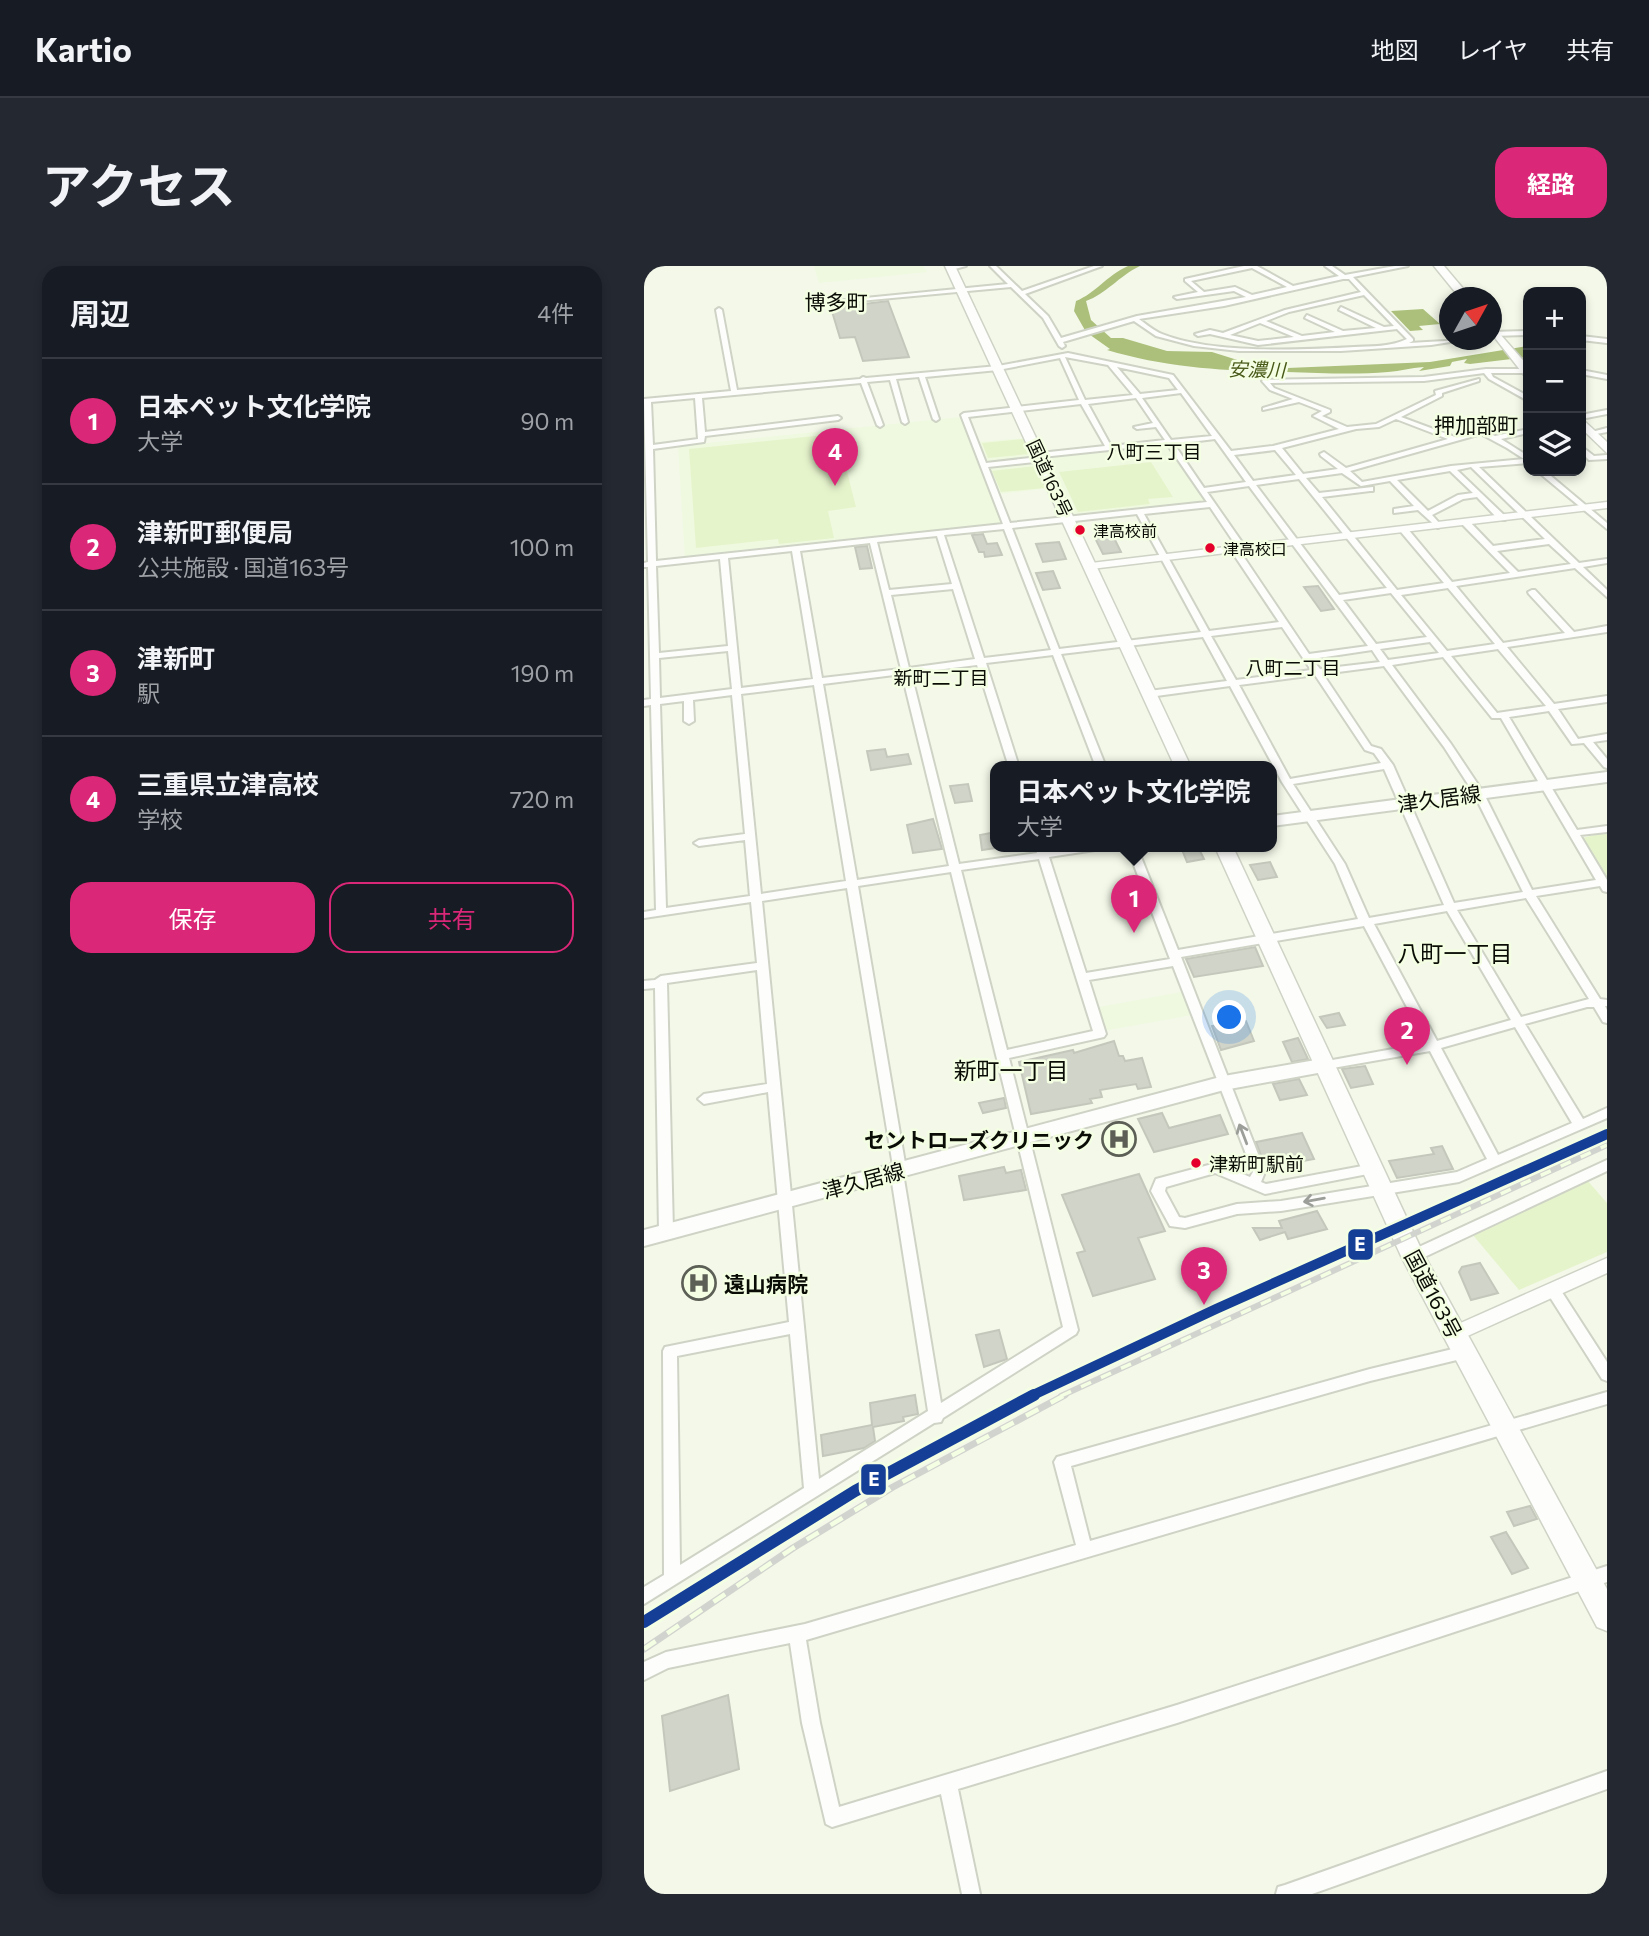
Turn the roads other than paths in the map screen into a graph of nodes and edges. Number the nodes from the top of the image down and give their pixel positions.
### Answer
1 (993, 266) edge
2 (1099, 266) edge
3 (1253, 266) edge
4 (1328, 266) edge
5 (1405, 266) edge
6 (1439, 266) edge
7 (1449, 266) edge
8 (955, 267) edge
9 (1344, 277) junction
10 (1014, 285) junction
11 (1457, 287) edge
12 (1466, 287) edge
13 (962, 288) junction
14 (1293, 288) junction
15 (1364, 293) junction
16 (1020, 294) junction
17 (1174, 294) joint
18 (1203, 294) junction
19 (1256, 298) junction
20 (827, 302) dead end
21 (1268, 302) dead end
22 (1184, 304) dead end
23 (1341, 309) dead end
24 (719, 310) dead end
25 (1307, 317) dead end
26 (1136, 320) junction
27 (1260, 321) junction
28 (1398, 327) junction
29 (1383, 329) junction
30 (1502, 332) edge
31 (1343, 333) junction
32 (1523, 333) edge
33 (1198, 334) dead end
34 (1224, 335) junction
35 (1302, 338) junction
36 (1502, 339) edge
37 (1586, 339) edge
38 (1059, 341) junction
39 (1359, 341) dead end
40 (1607, 341) edge
41 (1439, 342) edge
42 (1322, 347) dead end
43 (1387, 348) junction
44 (1065, 356) junction
45 (1109, 362) junction
46 (1523, 364) edge
47 (998, 368) junction
48 (1523, 369) edge
49 (1486, 370) junction
50 (1586, 373) edge
51 (921, 374) junction
52 (892, 377) junction
53 (1607, 377) edge
54 (1492, 378) junction
55 (863, 379) junction
56 (734, 391) junction
57 (1184, 391) junction
58 (698, 395) junction
59 (1137, 395) junction
60 (1523, 396) edge
61 (646, 400) edge
62 (1299, 400) junction
63 (1083, 402) junction
64 (836, 409) dead end
65 (1017, 409) junction
66 (1265, 409) dead end
67 (1607, 412) edge
68 (954, 416) dead end
69 (964, 416) junction
70 (1396, 417) junction
71 (838, 418) junction
72 (1586, 418) edge
73 (936, 419) dead end
74 (905, 422) dead end
75 (880, 425) dead end
76 (1158, 425) junction
77 (1136, 428) dead end
78 (842, 429) dead end
79 (1345, 429) junction
80 (1607, 430) edge
81 (1523, 432) edge
82 (702, 434) junction
83 (1586, 434) edge
84 (1218, 437) junction
85 (1496, 438) junction
86 (1456, 440) junction
87 (1169, 442) junction
88 (647, 447) edge
89 (1277, 447) junction
90 (1109, 448) junction
91 (1586, 452) edge
92 (1230, 453) junction
93 (1324, 454) dead end
94 (1606, 456) edge
95 (1040, 457) junction
96 (1523, 457) edge
97 (1523, 460) edge
98 (984, 465) junction
99 (1473, 465) junction
100 (1451, 468) junction
101 (1345, 470) junction
102 (1547, 476) edge
103 (1302, 477) junction
104 (1395, 482) junction
105 (1254, 485) junction
106 (1203, 490) junction
107 (1479, 495) junction
108 (1316, 496) junction
109 (1212, 504) junction
110 (1607, 505) edge
111 (1420, 507) junction
112 (1586, 508) junction
113 (1397, 511) dead end
114 (1140, 513) junction
115 (1427, 514) junction
116 (1524, 515) junction
117 (1502, 518) junction
118 (1069, 520) junction
119 (1465, 522) junction
120 (648, 525) edge
121 (1008, 526) junction
122 (1438, 526) junction
123 (1607, 527) edge
124 (1404, 530) junction
125 (940, 534) junction
126 (1349, 536) junction
127 (873, 541) junction
128 (1551, 541) junction
129 (1296, 542) junction
130 (796, 549) junction
131 (1238, 549) junction
132 (1491, 549) junction
133 (724, 557) junction
134 (1164, 557) junction
135 (1607, 561) edge
136 (649, 565) edge
137 (1576, 565) junction
138 (1091, 566) junction
139 (1516, 574) junction
140 (1451, 584) junction
141 (956, 586) junction
142 (1394, 592) junction
143 (1532, 592) dead end
144 (887, 593) junction
145 (1607, 595) edge
146 (1337, 598) junction
147 (1284, 624) junction
148 (1605, 632) edge
149 (1571, 634) junction
150 (1207, 635) junction
151 (1433, 639) junction
152 (1126, 645) junction
153 (1501, 645) junction
154 (1374, 647) junction
155 (732, 648) junction
156 (1056, 653) junction
157 (1444, 653) junction
158 (1306, 657) junction
159 (981, 662) junction
160 (1385, 663) junction
161 (656, 666) junction
162 (644, 667) edge
163 (906, 671) junction
164 (1317, 672) junction
165 (644, 677) edge
166 (820, 682) junction
167 (1233, 684) junction
168 (736, 692) junction
169 (1149, 694) junction
170 (688, 698) junction
171 (1607, 699) edge
172 (656, 702) junction
173 (644, 703) edge
174 (1550, 707) junction
175 (1503, 714) junction
176 (690, 721) dead end
177 (1607, 737) edge
178 (1586, 740) junction
179 (1012, 761) edge
180 (1099, 761) edge
181 (1180, 761) edge
182 (1275, 761) edge
183 (1277, 764) edge
184 (1388, 765) junction
185 (1607, 765) edge
186 (1607, 777) edge
187 (1287, 782) junction
188 (1547, 785) junction
189 (1478, 792) junction
190 (1407, 802) junction
191 (1308, 816) junction
192 (1277, 820) edge
193 (1607, 829) edge
194 (1575, 833) junction
195 (750, 836) junction
196 (699, 843) dead end
197 (1036, 852) edge
198 (1041, 852) edge
199 (1134, 852) edge
200 (1226, 852) edge
201 (954, 868) junction
202 (853, 883) junction
203 (1604, 886) edge
204 (1530, 896) junction
205 (756, 898) junction
206 (1451, 908) junction
207 (661, 912) junction
208 (644, 915) edge
209 (1366, 922) junction
210 (1268, 938) junction
211 (1176, 957) junction
212 (762, 966) junction
213 (1081, 978) junction
214 (661, 983) junction
215 (644, 985) edge
216 (1603, 1003) edge
217 (1607, 1018) edge
218 (1520, 1022) junction
219 (1432, 1046) junction
220 (1002, 1055) junction
221 (1328, 1065) junction
222 (1224, 1083) junction
223 (774, 1087) junction
224 (704, 1098) dead end
225 (1607, 1113) edge
226 (1580, 1125) junction
227 (1021, 1138) junction
228 (1495, 1163) junction
229 (1607, 1165) edge
230 (898, 1170) junction
231 (1377, 1179) junction
232 (1254, 1184) junction
233 (784, 1201) junction
234 (666, 1231) junction
235 (644, 1238) edge
236 (1413, 1256) junction
237 (1607, 1265) edge
238 (1553, 1290) junction
239 (796, 1327) junction
240 (1460, 1343) junction
241 (1607, 1374) edge
242 (1607, 1398) edge
243 (936, 1417) junction
244 (1506, 1429) junction
245 (812, 1492) junction
246 (1085, 1551) junction
247 (672, 1578) junction
248 (1597, 1578) edge
249 (644, 1596) edge
250 (1607, 1618) edge
251 (797, 1634) junction
252 (644, 1671) edge
253 (1607, 1780) edge
254 (948, 1785) junction
255 (971, 1894) edge
256 (1285, 1894) edge

1 - 10 street
2 - 16 street
3 - 14 street
3 - 18 street
4 - 9 street
5 - 9 street
6 - 11 main road
7 - 12 main road
8 - 13 main road, 国道163号
9 - 14 street
9 - 15 street
10 - 13 street
10 - 16 street
13 - 20 street
13 - 47 main road, 国道163号
14 - 19 street
15 - 27 street
15 - 28 street
16 - 38 street
17 - 18 street
17 - 22 street
18 - 19 street
19 - 21 street
19 - 26 street
23 - 29 street
24 - 56 street
25 - 31 street
26 - 38 street
26 - 43 street
27 - 34 street
27 - 35 street
28 - 29 street
28 - 43 street
29 - 31 street
30 - 32 street
31 - 35 street
31 - 39 street
33 - 34 street
34 - 35 street
35 - 42 street
36 - 46 main road
37 - 40 street
38 - 44 street
41 - 43 street
44 - 45 street
44 - 47 street
44 - 63 street
45 - 57 street
45 - 59 street
47 - 51 street
47 - 65 main road, 国道163号
48 - 49 street
49 - 54 street
49 - 62 street
50 - 53 street
51 - 52 street
51 - 73 street
52 - 55 street
52 - 74 street
54 - 60 street
54 - 70 street
55 - 56 street
55 - 75 street
56 - 58 street
57 - 59 street
57 - 84 street
58 - 61 street
58 - 82 street
59 - 63 street
59 - 76 street
61 - 88 street
62 - 66 street
62 - 79 street
63 - 65 street
63 - 90 street
64 - 71 street
65 - 69 street
65 - 95 main road, 国道163号
67 - 72 street
68 - 69 street
69 - 98 street
70 - 79 street
70 - 86 street
71 - 78 street
71 - 82 street
76 - 77 street
76 - 87 street
79 - 89 street
80 - 83 street
81 - 85 street
82 - 88 street
83 - 94 main road
84 - 87 street
84 - 92 street
85 - 86 street
85 - 96 street
86 - 101 street
87 - 90 street
87 - 106 street
88 - 120 street
89 - 92 street
89 - 103 street
90 - 95 street
91 - 94 street
92 - 105 street
93 - 101 street
95 - 98 street
95 - 118 main road, 国道163号
97 - 99 street
98 - 121 street
99 - 100 street
99 - 116 street
100 - 104 street
100 - 107 street
101 - 103 street
101 - 104 street
102 - 112 street
103 - 105 street
103 - 108 street
104 - 108 street
104 - 111 street
105 - 106 street
105 - 129 street
106 - 109 street
107 - 115 street
107 - 117 street
108 - 126 street
109 - 114 street
109 - 131 street
110 - 112 street
111 - 113 street
111 - 115 street
112 - 116 street
112 - 123 street
114 - 118 street
114 - 134 street
115 - 122 street
116 - 117 street
116 - 128 street
117 - 119 street
118 - 121 street
118 - 138 main road, 国道163号
119 - 122 street
119 - 132 street
120 - 136 street
121 - 125 street
121 - 156 street
122 - 124 street
124 - 126 street
124 - 140 street
125 - 127 street
125 - 141 street
126 - 129 street
126 - 142 street
127 - 130 street
127 - 144 street
128 - 132 street
128 - 137 street
129 - 131 street
129 - 146 street
130 - 133 street
130 - 166 street
131 - 134 street
131 - 147 street
132 - 139 street
133 - 136 street
133 - 155 street
134 - 138 street
134 - 150 street
135 - 137 street
136 - 161 street
137 - 139 street
137 - 145 street
138 - 152 main road, 国道163号
139 - 140 street
140 - 142 street
140 - 153 street
141 - 144 street
141 - 159 street
142 - 146 street
142 - 151 street
143 - 149 street
144 - 163 street
146 - 154 street
147 - 150 street
147 - 158 street
148 - 149 street
149 - 153 street
150 - 152 street
150 - 167 street
151 - 154 street
151 - 157 street
152 - 156 street
152 - 169 main road, 国道163号
153 - 157 street
153 - 174 street
154 - 158 street
154 - 160 street
155 - 161 street
155 - 168 street
156 - 159 street
156 - 180 street
157 - 160 street
157 - 175 street
158 - 164 street
159 - 163 street
159 - 179 street
160 - 164 street
160 - 189 street
161 - 162 street
161 - 165 street
161 - 172 street
163 - 166 street
163 - 201 street
164 - 167 street
164 - 184 street
166 - 168 street
166 - 202 street
167 - 169 street
167 - 182 street
168 - 170 street
168 - 195 street
169 - 181 main road, 国道163号
170 - 172 street
170 - 176 street
171 - 174 street
172 - 173 street
172 - 207 street
174 - 175 street
174 - 178 street
175 - 188 street
177 - 178 street
178 - 185 street
183 - 187 street
184 - 187 street
184 - 190 street
186 - 188 main road, 津久居線
187 - 191 street
188 - 189 main road, 津久居線
188 - 194 street
189 - 190 main road, 津久居線
189 - 204 street
190 - 191 main road, 津久居線
190 - 206 street
191 - 192 main road, 津久居線
191 - 209 street
193 - 194 street
194 - 203 street
195 - 196 street
195 - 205 street
197 - 201 street
198 - 213 street
199 - 211 street
200 - 210 main road, 国道163号
201 - 202 street
201 - 220 street
202 - 205 street
202 - 230 street
203 - 204 street
204 - 206 street
204 - 216 street
205 - 207 street
205 - 212 street
206 - 209 street
206 - 218 street
207 - 208 street
209 - 210 street
209 - 219 street
210 - 211 street
210 - 221 main road, 国道163号
211 - 213 street
211 - 222 street
212 - 214 street
212 - 223 street
213 - 220 street
214 - 215 street
214 - 234 street
216 - 217 street
216 - 218 street
218 - 219 street
218 - 226 street
219 - 221 street
219 - 228 street
220 - 227 street
221 - 222 main road, 津久居線
221 - 231 main road, 国道163号
222 - 227 main road, 津久居線
232 -> 222 street
223 - 224 street
223 - 233 street
225 - 226 street
226 - 228 street
227 - 230 main road, 津久居線
227 - 243 street
228 - 231 street
229 - 236 street
230 - 233 main road, 津久居線
230 - 243 street
231 - 232 street
231 -> 232 street
231 - 236 main road, 国道163号
233 - 234 main road, 津久居線
233 - 239 street
234 - 235 main road, 津久居線
236 - 240 main road, 国道163号
237 - 238 street
238 - 240 street
238 - 241 street
239 - 245 street
239 - 247 street
240 - 244 main road, 国道163号
240 - 246 street
242 - 244 street
243 - 245 street
244 - 246 street
244 - 248 main road, 国道163号
245 - 247 street
246 - 251 street
247 - 249 street
248 - 250 main road, 国道163号
248 - 254 street
251 - 252 street
251 - 254 street
253 - 256 street
254 - 255 street

